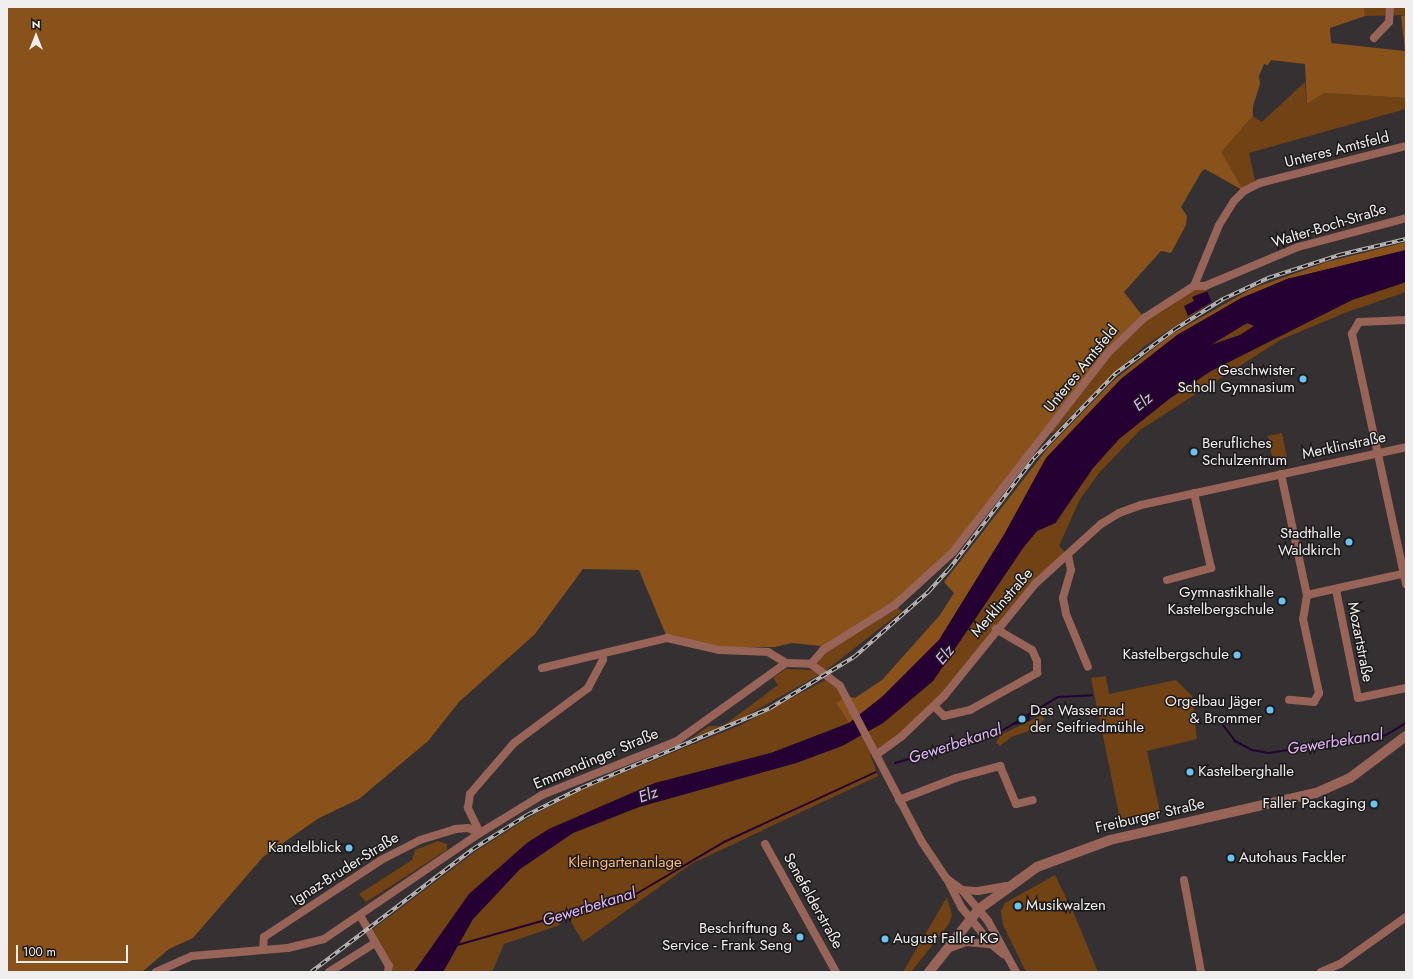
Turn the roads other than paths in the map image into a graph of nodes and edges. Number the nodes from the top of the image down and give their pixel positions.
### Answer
1 (1390, 7) edge
2 (1374, 38) dead end
3 (1406, 146) edge
4 (1406, 218) edge
5 (1194, 286) junction
6 (1406, 320) edge
7 (1406, 447) edge
8 (1379, 453) junction
9 (1281, 474) junction
10 (1194, 493) junction
11 (1068, 555) junction
12 (1405, 574) edge
13 (1167, 580) dead end
14 (1406, 584) edge
15 (1336, 590) junction
16 (1307, 595) junction
17 (996, 629) junction
18 (602, 654) junction
19 (786, 663) junction
20 (811, 664) junction
21 (1088, 667) dead end
22 (542, 668) dead end
23 (1406, 688) edge
24 (1289, 700) dead end
25 (934, 706) junction
26 (1406, 736) edge
27 (874, 751) junction
28 (899, 800) junction
29 (1033, 800) dead end
30 (480, 833) junction
31 (765, 844) dead end
32 (946, 878) junction
33 (1184, 880) dead end
34 (1007, 886) junction
35 (962, 890) junction
36 (979, 909) junction
37 (361, 917) junction
38 (971, 918) junction
39 (1406, 918) edge
40 (375, 943) junction
41 (991, 944) junction
42 (263, 950) junction
43 (945, 950) junction
44 (1005, 956) junction
45 (156, 972) edge
46 (329, 972) edge
47 (388, 972) edge
48 (836, 972) edge
49 (929, 972) edge
50 (1016, 972) edge
51 (1201, 972) edge
52 (1321, 972) edge

1 - 2 street
3 - 5 street, Unteres Amtsfeld
4 - 5 street, Walter-Boch-Straße
5 - 20 street, Unteres Amtsfeld
6 - 8 street
7 - 8 street, Merklinstraße
8 - 9 street, Merklinstraße
8 - 12 street
9 - 10 street, Merklinstraße
9 - 16 street
10 - 11 street, Merklinstraße
10 - 13 street
11 - 17 street, Merklinstraße
11 - 21 street
12 - 14 street
12 - 15 street
15 - 16 street
15 - 23 street, Mozartstraße
16 - 24 street
17 - 25 street, Merklinstraße
17 - 25 street
18 - 19 street
18 - 22 street
18 - 30 street
19 - 20 street
19 - 30 street, Emmendinger Straße
20 - 27 street
25 - 27 street, Merklinstraße
26 - 34 street, Freiburger Straße
27 - 28 street
28 - 29 street
28 - 32 street
30 - 37 street, Emmendinger Straße
30 - 42 street, Ignaz-Bruder-Straße
31 - 48 street, Senefelderstraße
32 - 35 street
32 - 38 street
33 - 51 street
34 - 35 street
34 - 36 street, Freiburger Straße
35 - 36 street
36 - 38 street, Freiburger Straße
36 - 44 street
37 - 40 street
37 - 42 street, Emmendinger Straße
38 - 41 street
38 - 43 street, Freiburger Straße
39 - 52 street
40 - 46 street
40 - 47 street
41 - 43 street
41 - 44 street
42 - 45 street, Emmendinger Straße
43 - 49 street, Freiburger Straße
44 - 50 street

